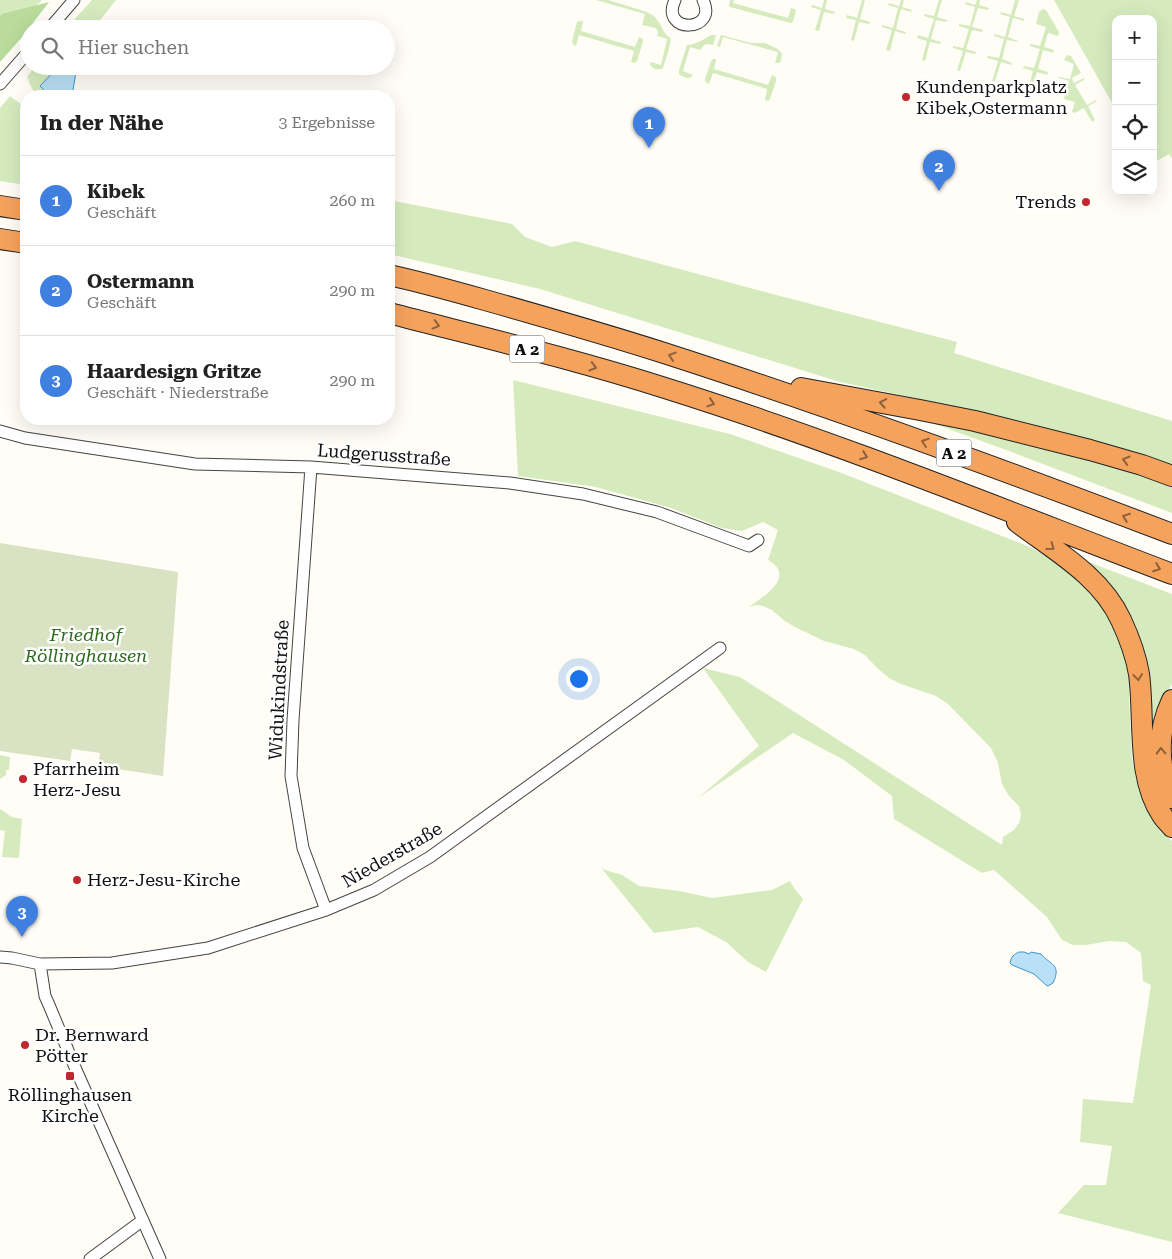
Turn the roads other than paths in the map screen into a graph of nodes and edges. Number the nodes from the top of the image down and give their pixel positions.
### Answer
1 (74, 0) edge
2 (674, 0) edge
3 (703, 0) edge
4 (57, 20) edge
5 (20, 62) edge
6 (0, 84) edge
7 (0, 206) edge
8 (20, 209) edge
9 (0, 240) edge
10 (20, 242) edge
11 (395, 276) edge
12 (395, 315) edge
13 (735, 376) junction
14 (0, 431) edge
15 (311, 467) junction
16 (1172, 476) edge
17 (997, 507) junction
18 (1172, 534) edge
19 (758, 540) dead end
20 (1172, 574) edge
21 (720, 648) dead end
22 (1172, 700) edge
23 (1172, 798) edge
24 (1172, 827) edge
25 (326, 910) junction
26 (0, 957) edge
27 (40, 964) junction
28 (143, 1220) junction
29 (90, 1259) edge
30 (160, 1259) edge

1 - 4 street
2 - 3 street
5 - 6 street
7 - 8 highway
9 - 10 highway
13 -> 11 highway, A 2
12 -> 17 highway, A 2
16 -> 13 highway
18 -> 13 highway, A 2
14 - 15 street, Ludgerusstraße
15 - 19 street, Ludgerusstraße
15 - 25 street, Widukindstraße
17 -> 20 highway, A 2
17 -> 24 highway
21 - 25 street, Niederstraße
23 -> 22 highway
25 - 27 street, Niederstraße
26 - 27 street, Niederstraße
27 - 28 street
28 - 29 street
28 - 30 street

